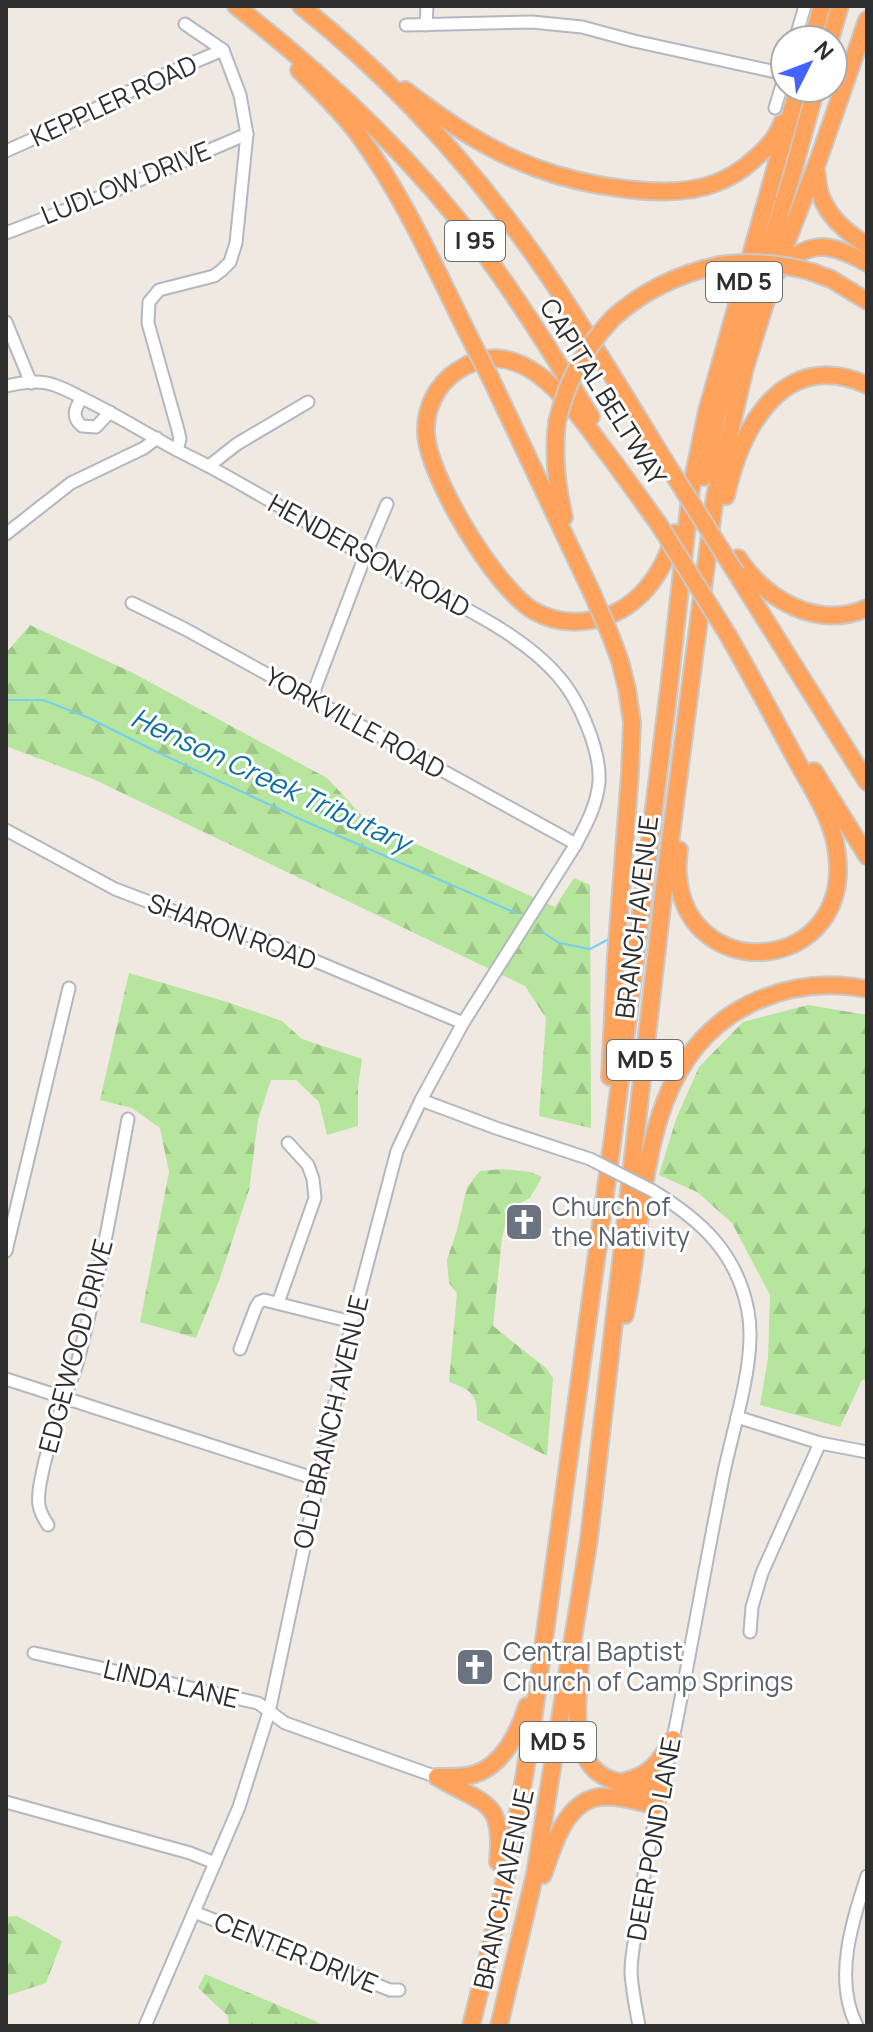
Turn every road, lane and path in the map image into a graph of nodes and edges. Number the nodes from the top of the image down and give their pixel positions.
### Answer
1 (226, 6) edge
2 (236, 6) edge
3 (427, 6) edge
4 (306, 10) edge
5 (867, 20) edge
6 (185, 24) dead end
7 (406, 25) dead end
8 (426, 25) junction
9 (223, 50) junction
10 (769, 71) edge
11 (776, 104) edge
12 (790, 104) edge
13 (793, 104) edge
14 (812, 104) edge
15 (775, 108) dead end
16 (247, 134) junction
17 (6, 151) edge
18 (818, 161) junction
19 (6, 233) edge
20 (867, 245) edge
21 (867, 263) edge
22 (774, 275) junction
23 (867, 301) edge
24 (6, 322) edge
25 (721, 362) junction
26 (31, 383) junction
27 (867, 385) edge
28 (6, 386) edge
29 (82, 398) junction
30 (308, 402) dead end
31 (110, 412) junction
32 (157, 438) junction
33 (177, 450) junction
34 (209, 466) junction
35 (387, 504) dead end
36 (658, 523) junction
37 (6, 534) edge
38 (365, 556) junction
39 (737, 566) junction
40 (592, 593) junction
41 (132, 603) dead end
42 (867, 608) edge
43 (698, 627) junction
44 (728, 635) junction
45 (669, 688) junction
46 (311, 699) junction
47 (685, 717) junction
48 (867, 782) edge
49 (6, 830) edge
50 (576, 844) junction
51 (867, 856) edge
52 (69, 988) dead end
53 (867, 989) edge
54 (463, 1023) junction
55 (421, 1100) junction
56 (128, 1119) dead end
57 (288, 1143) dead end
58 (6, 1251) edge
59 (595, 1262) junction
60 (278, 1303) junction
61 (352, 1322) junction
62 (240, 1349) dead end
63 (6, 1379) edge
64 (65, 1397) junction
65 (606, 1403) junction
66 (737, 1417) junction
67 (820, 1443) junction
68 (867, 1452) edge
69 (319, 1480) junction
70 (48, 1525) dead end
71 (589, 1539) junction
72 (549, 1601) junction
73 (750, 1632) dead end
74 (34, 1653) dead end
75 (269, 1712) junction
76 (673, 1739) junction
77 (437, 1777) junction
78 (621, 1782) junction
79 (659, 1798) junction
80 (6, 1802) edge
81 (215, 1863) junction
82 (867, 1876) edge
83 (863, 1903) edge
84 (194, 1912) junction
85 (518, 1944) junction
86 (489, 1946) junction
87 (399, 1990) dead end
88 (145, 2026) edge
89 (471, 2026) edge
90 (499, 2026) edge
91 (639, 2026) edge
92 (857, 2026) edge

1 - 40 highway, bridge
2 - 36 highway, CAPITAL BELTWAY / I 95
3 - 8 street
4 - 12 highway
4 - 39 highway, CAPITAL BELTWAY / I 95, bridge
5 - 18 highway, BRANCH AVENUE / MD 5
6 - 9 street
7 - 8 street
8 - 10 street
9 - 16 street
9 - 17 street, KEPPLER ROAD
11 - 15 street
13 - 25 highway, BRANCH AVENUE / MD 5
14 - 45 highway
16 - 19 street, LUDLOW DRIVE
16 - 33 street
18 - 20 highway
18 - 22 highway, BRANCH AVENUE / MD 5
21 - 22 highway
22 - 43 highway, BRANCH AVENUE / MD 5
23 - 40 highway, bridge
24 - 26 street
25 - 36 highway
25 - 45 highway, BRANCH AVENUE / MD 5
26 - 28 street, HENDERSON ROAD
26 - 29 street, HENDERSON ROAD
27 - 43 highway
29 - 31 street, HENDERSON ROAD
29 - 31 street
30 - 34 street
31 - 32 street, HENDERSON ROAD
32 - 33 street, HENDERSON ROAD
32 - 37 street
33 - 34 street, HENDERSON ROAD
34 - 38 street, HENDERSON ROAD
35 - 38 street
36 - 44 highway, CAPITAL BELTWAY / I 95, bridge
38 - 46 street
38 - 50 street, HENDERSON ROAD
39 - 42 highway
39 - 48 highway, CAPITAL BELTWAY / I 95
40 - 59 highway, bridge
41 - 46 street, YORKVILLE ROAD
43 - 47 highway, BRANCH AVENUE / MD 5
44 - 47 highway
44 - 51 highway, CAPITAL BELTWAY / I 95
45 - 59 highway, BRANCH AVENUE / MD 5
46 - 50 street, YORKVILLE ROAD
47 - 65 highway, BRANCH AVENUE / MD 5
49 - 54 street, SHARON ROAD
50 - 54 street, OLD BRANCH AVENUE
52 - 58 street
53 - 65 highway
54 - 55 street, OLD BRANCH AVENUE
55 - 61 street, OLD BRANCH AVENUE
55 - 66 street, DEER POND LANE, bridge
56 - 64 street, EDGEWOOD DRIVE
57 - 60 street
59 - 72 highway, BRANCH AVENUE / MD 5
60 - 61 street
60 - 62 street
61 - 69 street, OLD BRANCH AVENUE
63 - 64 street
64 - 69 street
64 - 70 street, EDGEWOOD DRIVE
65 - 71 highway, BRANCH AVENUE / MD 5
66 - 67 street
66 - 76 street, DEER POND LANE
67 - 68 street
67 - 73 street
69 - 75 street, OLD BRANCH AVENUE
71 - 78 highway
71 - 85 highway, BRANCH AVENUE / MD 5
72 - 77 highway
72 - 86 highway, BRANCH AVENUE / MD 5
74 - 75 street, LINDA LANE
75 - 77 street, LINDA LANE
75 - 81 street, OLD BRANCH AVENUE
76 - 78 highway
76 - 79 street, DEER POND LANE
77 - 86 highway
78 - 79 highway
79 - 85 highway
79 - 91 street, DEER POND LANE
80 - 81 street
81 - 84 street, OLD BRANCH AVENUE
82 - 83 street
83 - 92 street
84 - 87 street, CENTER DRIVE
84 - 88 street, OLD BRANCH AVENUE
85 - 90 highway, BRANCH AVENUE / MD 5
86 - 89 highway, BRANCH AVENUE / MD 5

